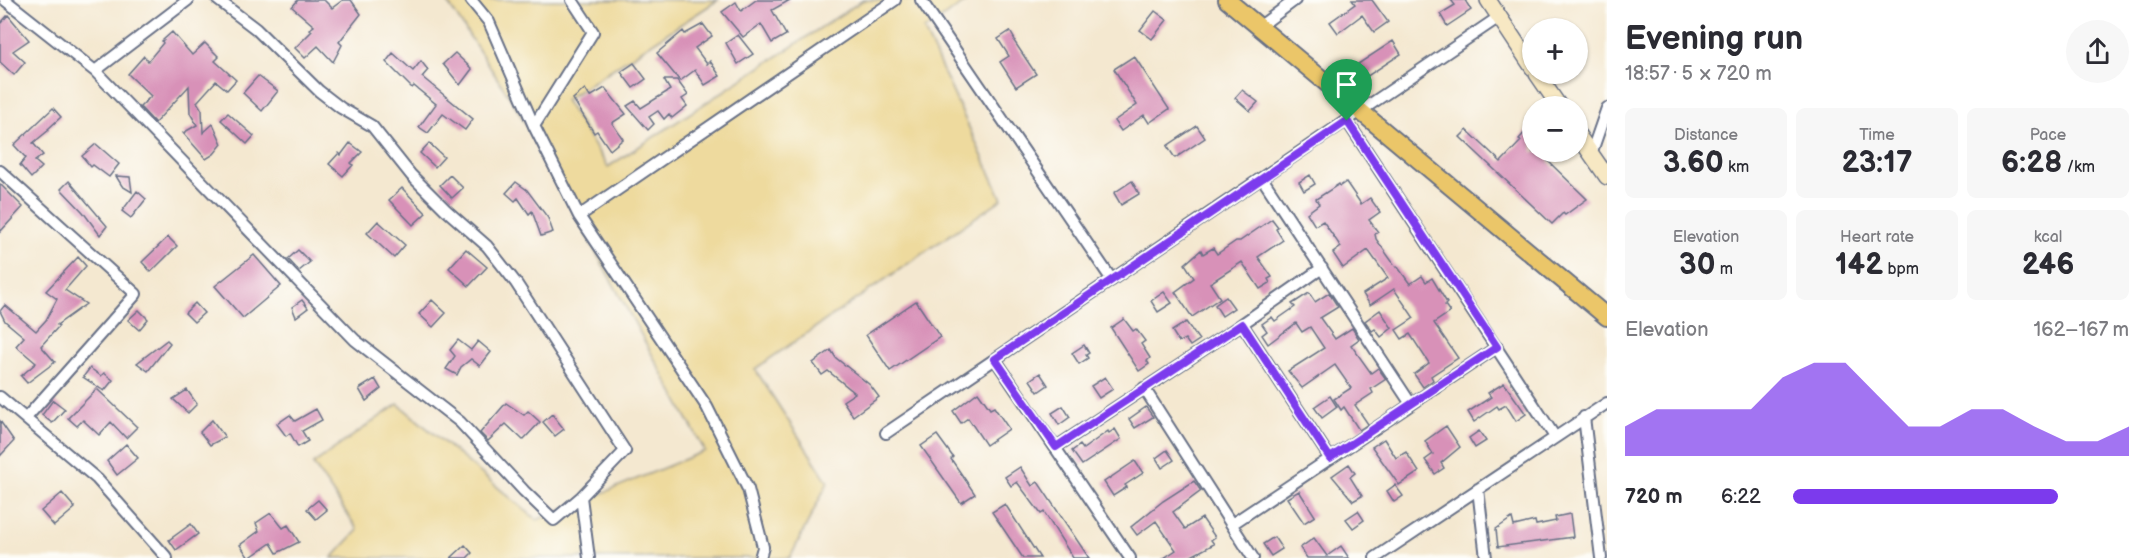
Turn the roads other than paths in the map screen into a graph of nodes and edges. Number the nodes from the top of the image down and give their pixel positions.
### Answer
1 (5, 0) edge
2 (188, 0) edge
3 (218, 0) edge
4 (471, 0) edge
5 (572, 0) edge
6 (895, 0) edge
7 (921, 0) edge
8 (1227, 0) edge
9 (1295, 0) edge
10 (1488, 0) edge
11 (1499, 17) junction
12 (1259, 27) junction
13 (1522, 52) edge
14 (95, 71) junction
15 (1607, 108) edge
16 (1362, 112) junction
17 (1347, 121) junction
18 (534, 126) junction
19 (1588, 150) edge
20 (1591, 154) junction
21 (0, 171) edge
22 (1607, 177) edge
23 (1262, 178) junction
24 (579, 216) junction
25 (1322, 268) junction
26 (1112, 280) junction
27 (1607, 317) edge
28 (1242, 324) junction
29 (1497, 347) junction
30 (995, 359) junction
31 (1144, 388) junction
32 (0, 397) edge
33 (1607, 403) edge
34 (1411, 404) junction
35 (1584, 417) junction
36 (26, 418) junction
37 (886, 434) dead end
38 (1556, 437) junction
39 (1056, 447) junction
40 (1330, 458) junction
41 (1478, 489) junction
42 (581, 497) junction
43 (1232, 524) junction
44 (1380, 556) edge
45 (167, 558) edge
46 (589, 558) edge
47 (760, 558) edge
48 (1130, 558) edge
49 (1253, 558) edge
50 (1486, 558) edge
51 (1601, 558) edge

1 - 14 street
2 - 14 street
3 - 42 street
4 - 18 street
5 - 18 street
6 - 24 street
7 - 26 street
8 - 12 main road
9 - 12 street
10 - 11 street
11 - 13 street
11 - 16 street
12 - 16 main road
14 - 42 street
15 - 20 street
16 - 17 street
16 - 27 main road
17 - 23 street
17 - 29 street
18 - 24 street
19 - 20 street
20 - 22 street
21 - 36 street
23 - 25 street
23 - 26 street
24 - 47 street
25 - 28 street
25 - 34 street
26 - 30 street
28 - 31 street
28 - 40 street
29 - 34 street
29 - 38 street
30 - 37 street
30 - 39 street
31 - 39 street
31 - 43 street
32 - 36 street
33 - 35 street
34 - 40 street
35 - 38 street
35 - 51 street
36 - 45 street
38 - 41 street
39 - 48 street
40 - 43 street
41 - 44 street
41 - 50 street
42 - 46 street
43 - 49 street

